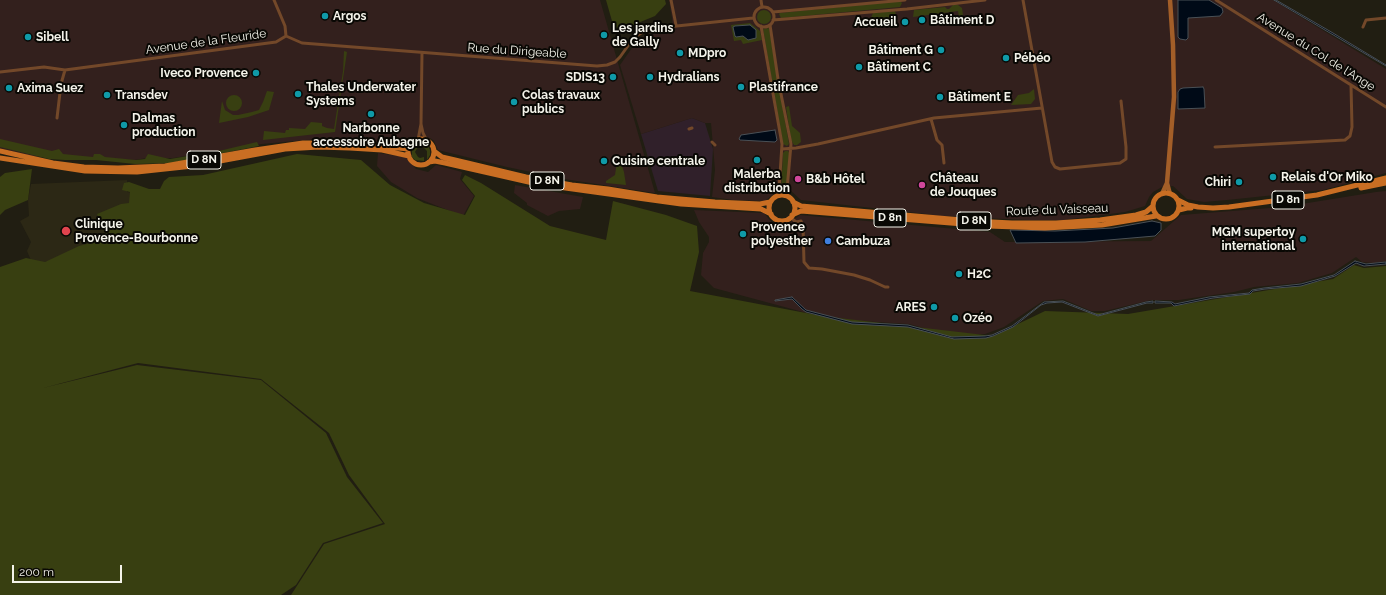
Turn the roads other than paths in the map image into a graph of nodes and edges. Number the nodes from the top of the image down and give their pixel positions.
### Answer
1 (274, 0) edge
2 (671, 0) edge
3 (761, 0) edge
4 (905, 0) edge
5 (985, 0) edge
6 (1023, 0) edge
7 (1170, 0) edge
8 (1216, 0) edge
9 (762, 7) junction
10 (907, 9) junction
11 (773, 12) junction
12 (753, 18) junction
13 (1386, 18) edge
14 (773, 20) junction
15 (770, 25) junction
16 (676, 26) junction
17 (761, 26) junction
18 (1363, 27) dead end
19 (286, 36) junction
20 (422, 53) junction
21 (65, 70) junction
22 (0, 72) edge
23 (1351, 85) junction
24 (1120, 101) dead end
25 (1386, 107) edge
26 (1042, 108) junction
27 (57, 118) dead end
28 (932, 119) junction
29 (421, 124) junction
30 (418, 140) junction
31 (427, 141) junction
32 (712, 142) dead end
33 (715, 145) dead end
34 (1215, 147) dead end
35 (791, 148) junction
36 (409, 149) junction
37 (782, 149) junction
38 (0, 151) edge
39 (434, 151) junction
40 (409, 156) junction
41 (0, 158) edge
42 (429, 162) junction
43 (944, 163) dead end
44 (1386, 178) edge
45 (1386, 182) edge
46 (1167, 183) junction
47 (1162, 194) junction
48 (1170, 194) junction
49 (775, 197) junction
50 (788, 197) junction
51 (1178, 200) junction
52 (770, 202) junction
53 (793, 202) junction
54 (1153, 206) junction
55 (1179, 210) junction
56 (771, 214) junction
57 (791, 216) junction
58 (1156, 216) junction
59 (888, 287) dead end

1 - 19 street
2 - 16 street
3 - 9 street
4 - 10 street
4 - 11 street
5 - 10 street
6 - 26 street
7 - 46 main road
8 - 23 street, Avenue du Col de l'Ange
9 - 11 street
9 - 12 street
10 - 14 street
11 - 14 street
12 - 16 street
12 - 17 street
13 - 18 street
14 - 15 street
15 - 17 street
15 - 35 street
16 - 20 street, Rue du Dirigeable
17 - 37 street
19 - 20 street
19 - 21 street, Avenue de la Fleuride
20 - 29 street
21 - 22 street, Avenue de la Fleuride
21 - 27 street
23 - 25 street, Avenue du Col de l'Ange
23 - 34 street
24 - 26 street
26 - 28 street
28 - 35 street
28 - 43 street
29 - 30 street
29 - 31 street
30 - 31 main road
30 - 36 main road
31 - 39 main road
32 - 33 street
35 - 37 street
35 - 50 street
36 - 38 main road, D 8N
36 - 40 main road
37 - 49 street
39 - 42 main road
39 - 52 main road, D 8N
40 - 41 main road, D 8N
40 - 42 main road
42 - 56 main road, D 8N
44 - 51 main road, D 8n
45 - 55 main road, D 8n
46 - 47 main road
46 - 48 main road
47 - 48 main road
47 - 54 main road
48 - 51 main road
49 - 50 main road
49 - 52 main road
50 - 53 main road
51 - 55 main road
52 - 56 main road
53 - 54 main road, Route du Vaisseau / D 8N
53 - 57 main road
54 - 58 main road
55 - 58 main road
56 - 57 main road
57 - 58 main road, Route du Vaisseau / D 8n
57 - 59 street

